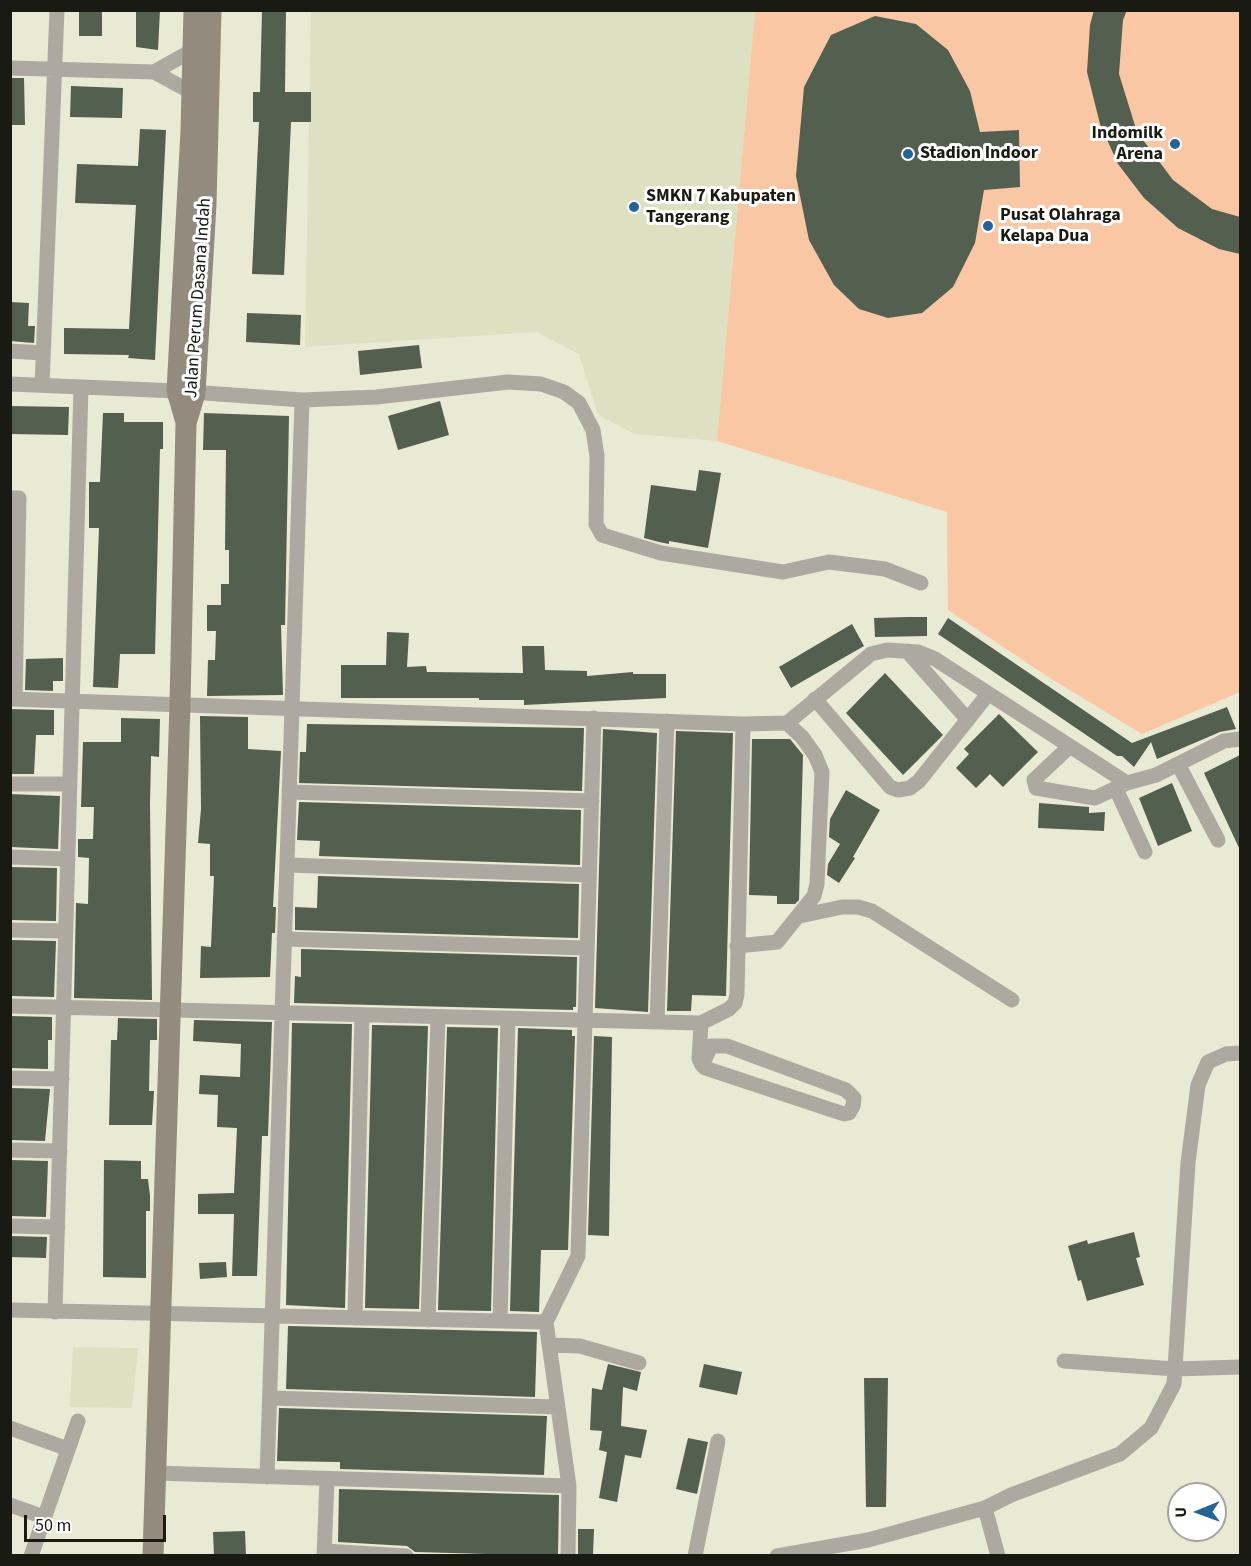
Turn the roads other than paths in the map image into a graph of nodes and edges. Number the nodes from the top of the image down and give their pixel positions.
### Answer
1 (57, 10) edge
2 (194, 10) edge
3 (211, 10) edge
4 (201, 50) junction
5 (10, 68) edge
6 (56, 70) junction
7 (154, 72) junction
8 (200, 93) junction
9 (10, 351) edge
10 (43, 352) junction
11 (10, 384) edge
12 (42, 385) junction
13 (81, 387) junction
14 (186, 392) junction
15 (302, 400) junction
16 (10, 498) edge
17 (921, 583) dead end
18 (907, 651) junction
19 (988, 694) junction
20 (13, 699) edge
21 (815, 699) junction
22 (72, 701) junction
23 (180, 704) junction
24 (292, 708) junction
25 (594, 718) junction
26 (968, 720) junction
27 (667, 721) junction
28 (787, 723) junction
29 (743, 724) junction
30 (1240, 739) edge
31 (1069, 747) junction
32 (1179, 764) junction
33 (10, 784) edge
34 (70, 784) junction
35 (1122, 786) junction
36 (289, 792) junction
37 (592, 801) junction
38 (1218, 840) dead end
39 (1144, 852) dead end
40 (10, 857) edge
41 (68, 859) junction
42 (286, 865) junction
43 (589, 875) junction
44 (800, 916) junction
45 (10, 930) edge
46 (66, 931) junction
47 (284, 939) junction
48 (737, 946) junction
49 (586, 948) junction
50 (1012, 1000) dead end
51 (10, 1005) edge
52 (63, 1007) junction
53 (170, 1011) junction
54 (281, 1013) junction
55 (362, 1015) junction
56 (438, 1017) junction
57 (508, 1019) junction
58 (584, 1021) junction
59 (657, 1022) junction
60 (701, 1023) junction
61 (1240, 1053) edge
62 (702, 1065) junction
63 (782, 1067) junction
64 (10, 1078) edge
65 (62, 1079) junction
66 (772, 1092) junction
67 (10, 1150) edge
68 (60, 1151) junction
69 (10, 1226) edge
70 (58, 1227) junction
71 (10, 1310) edge
72 (55, 1312) junction
73 (160, 1315) junction
74 (272, 1317) junction
75 (355, 1318) junction
76 (429, 1320) junction
77 (500, 1321) junction
78 (546, 1322) junction
79 (549, 1345) junction
80 (1064, 1361) dead end
81 (639, 1363) dead end
82 (1240, 1366) edge
83 (1175, 1369) junction
84 (270, 1398) junction
85 (557, 1407) junction
86 (78, 1421) dead end
87 (10, 1428) edge
88 (718, 1441) dead end
89 (68, 1449) junction
90 (155, 1473) junction
91 (267, 1477) junction
92 (327, 1479) junction
93 (569, 1486) junction
94 (10, 1505) edge
95 (985, 1508) junction
96 (44, 1517) junction
97 (869, 1548) edge
98 (325, 1553) edge
99 (31, 1556) edge
100 (153, 1556) edge
101 (406, 1556) edge
102 (568, 1556) edge
103 (695, 1556) edge
104 (777, 1556) edge
105 (998, 1556) edge

1 - 6 street
2 - 4 street, Jalan Perum Dasana Indah
3 - 4 street, Jalan Perum Dasana Indah
4 - 7 street
4 - 8 street, Jalan Perum Dasana Indah
5 - 6 street
6 - 7 street
6 - 10 street
7 - 8 street
8 - 14 street, Jalan Perum Dasana Indah
9 - 10 street
10 - 12 street
11 - 12 street
12 - 13 street
13 - 14 street
13 - 22 street
14 - 15 street
14 - 23 street, Jalan Perum Dasana Indah
15 - 17 street
15 - 24 street
16 - 20 street
18 - 19 street
18 - 21 street
18 - 26 street
19 - 26 street
19 - 31 street
20 - 22 street
21 - 26 street
21 - 28 street
22 - 23 street
22 - 34 street
23 - 24 street
23 - 53 street, Jalan Perum Dasana Indah
24 - 25 street
24 - 36 street
25 - 27 street
25 - 37 street
27 - 29 street
27 - 59 street
28 - 29 street
28 - 44 street
29 - 48 street
30 - 32 street
31 - 35 street
31 - 35 street
32 - 35 street
32 - 38 street
33 - 34 street
34 - 41 street
35 - 39 street
36 - 37 street
36 - 42 street
37 - 43 street
40 - 41 street
41 - 46 street
42 - 43 street
42 - 47 street
43 - 49 street
44 - 48 street
44 - 50 street
45 - 46 street
46 - 52 street
47 - 49 street
47 - 54 street
48 - 60 street
49 - 58 street
51 - 52 street
52 - 53 street
52 - 65 street
53 - 54 street
53 - 73 street, Jalan Perum Dasana Indah
54 - 55 street
54 - 74 street
55 - 56 street
55 - 75 street
56 - 57 street
56 - 76 street
57 - 58 street
57 - 77 street
58 - 59 street
58 - 78 street
59 - 60 street
60 - 62 street
61 - 83 street
62 - 63 street
62 - 66 street
63 - 66 street
63 - 66 street
64 - 65 street
65 - 68 street
67 - 68 street
68 - 70 street
69 - 70 street
70 - 72 street
71 - 72 street
72 - 73 street
73 - 74 street
73 - 90 street, Jalan Perum Dasana Indah
74 - 75 street
74 - 84 street
75 - 76 street
76 - 77 street
77 - 78 street
78 - 79 street
79 - 81 street
79 - 85 street
80 - 83 street
82 - 83 street
83 - 95 street
84 - 85 street
84 - 91 street
85 - 93 street
86 - 89 street
87 - 89 street
88 - 103 street
89 - 96 street
90 - 91 street
90 - 100 street, Jalan Perum Dasana Indah
91 - 92 street
92 - 93 street
92 - 98 street
93 - 102 street
94 - 96 street
95 - 97 street
95 - 105 street
96 - 99 street
97 - 104 street
98 - 101 street

